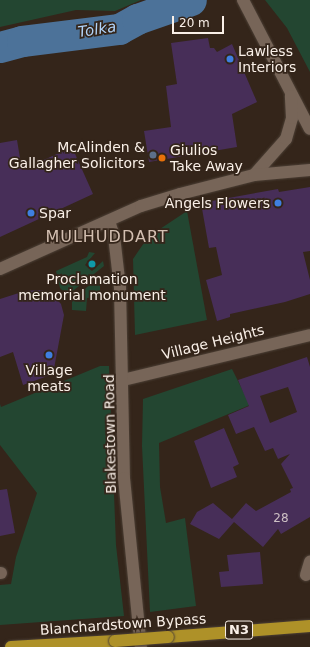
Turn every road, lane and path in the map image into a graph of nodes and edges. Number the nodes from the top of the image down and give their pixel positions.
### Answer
1 (244, 2) edge
2 (290, 91) junction
3 (310, 109) edge
4 (310, 129) edge
5 (310, 170) edge
6 (254, 175) junction
7 (109, 222) junction
8 (0, 269) edge
9 (310, 335) edge
10 (123, 380) junction
11 (310, 562) edge
12 (306, 575) dead end
13 (310, 626) edge
14 (11, 647) edge
15 (141, 647) edge

1 - 2 street
2 - 3 street
2 - 4 street
2 - 6 street
5 - 6 street
6 - 7 street
7 - 8 street
7 - 10 street, Blakestown Road
9 - 10 street, Village Heights
10 - 15 street, Blakestown Road
11 - 12 street
13 - 14 highway, Blanchardstown Bypass / N3, bridge

